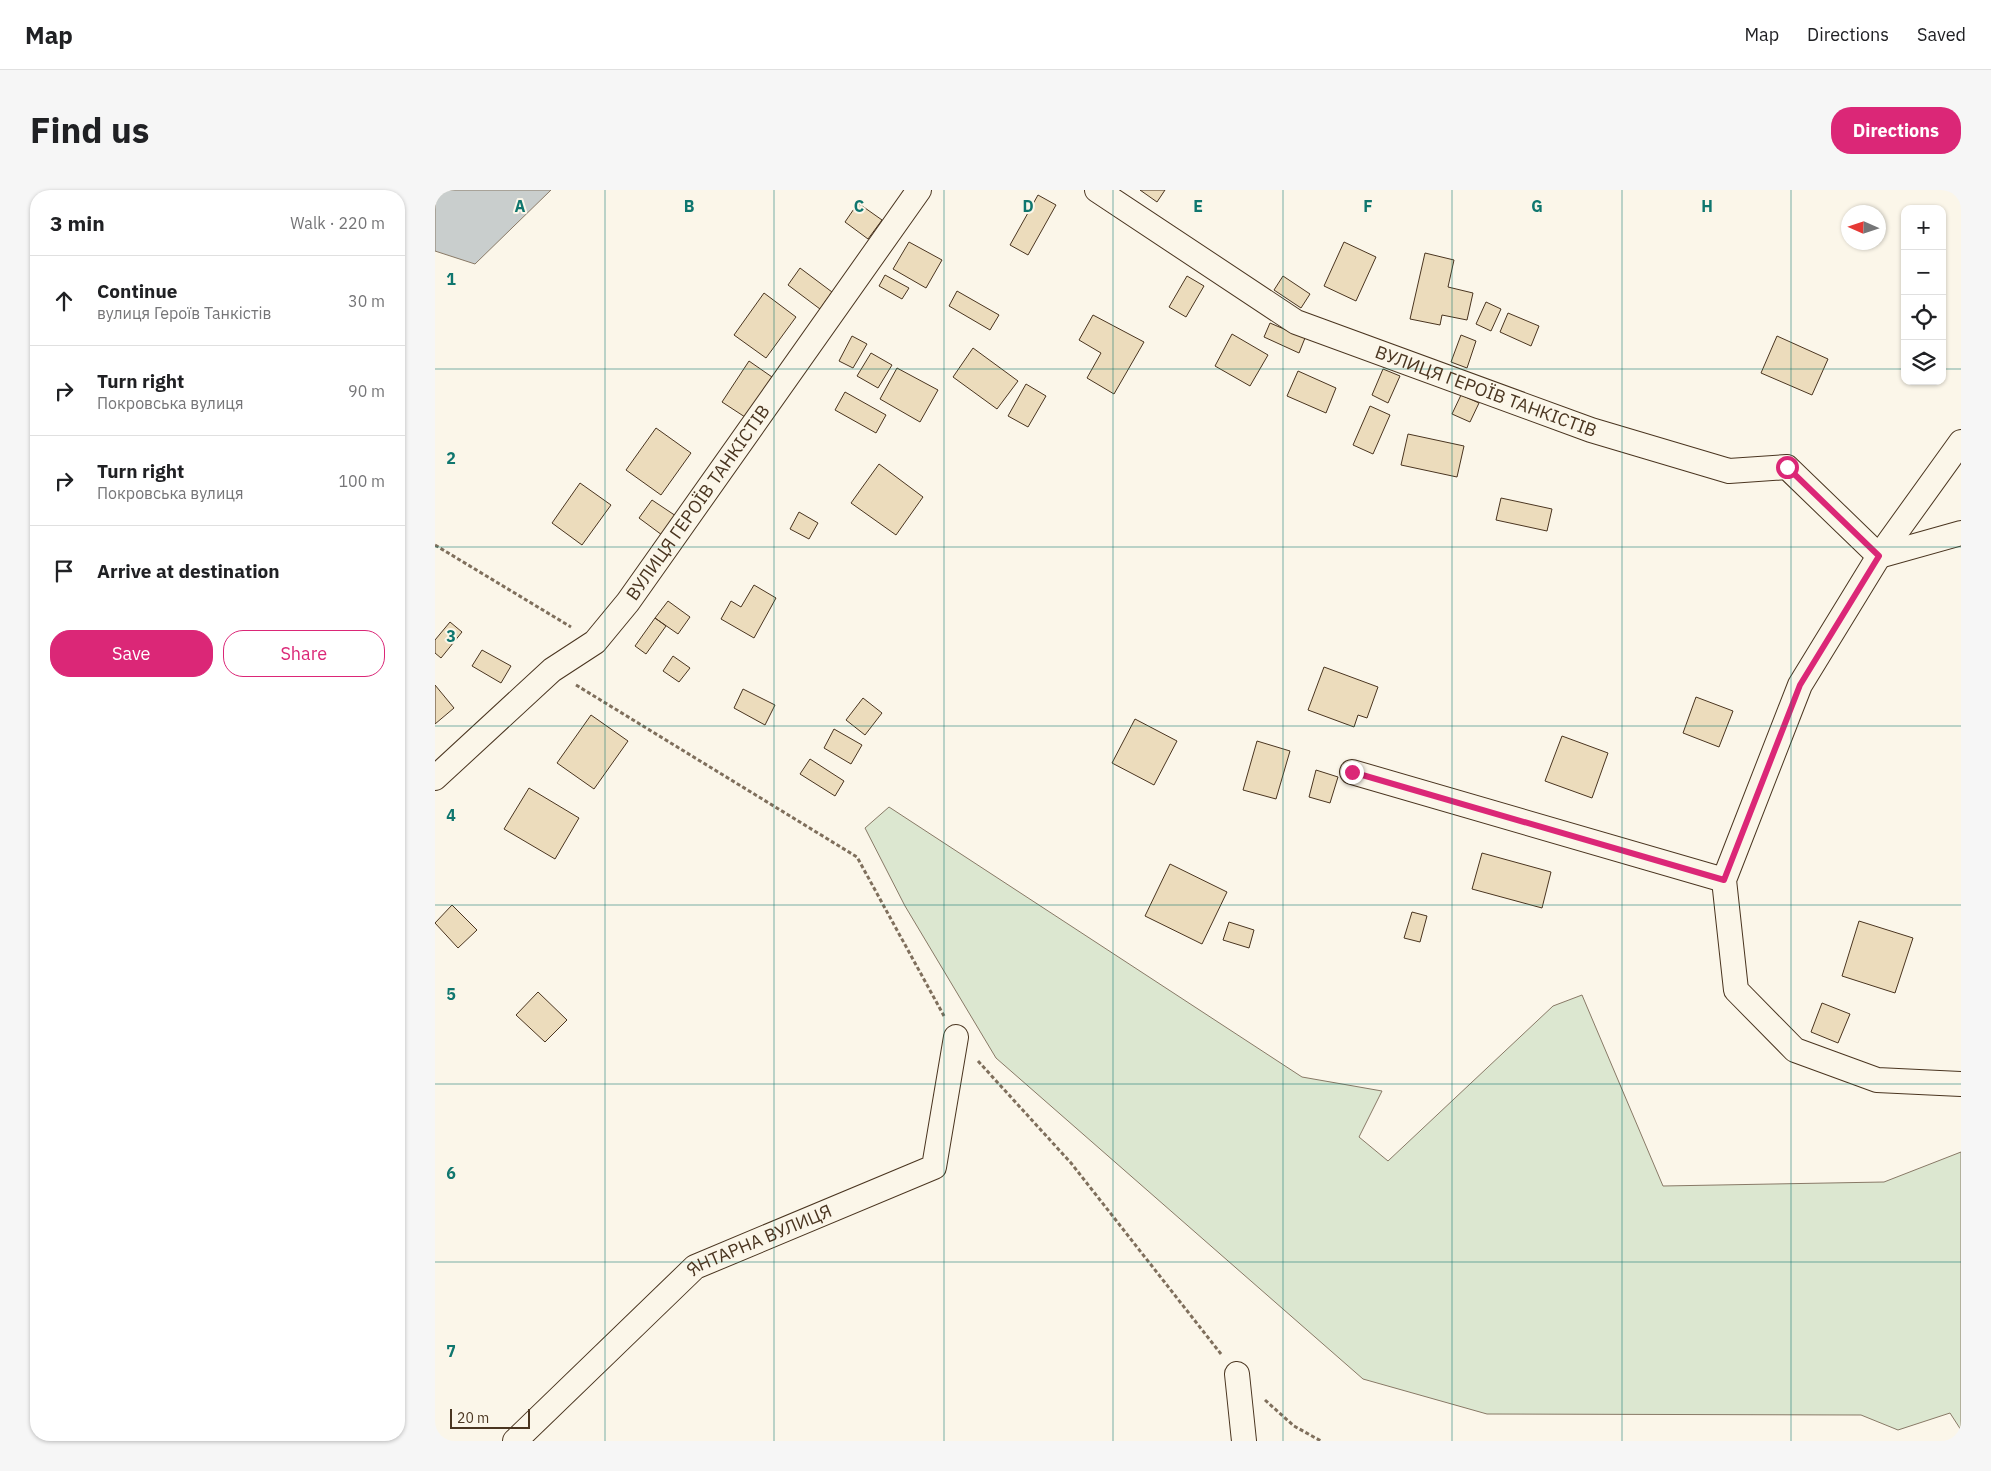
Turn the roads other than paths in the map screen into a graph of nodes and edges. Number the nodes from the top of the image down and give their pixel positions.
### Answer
1 (919, 190) edge
2 (1097, 190) edge
3 (1961, 442) edge
4 (1961, 533) edge
5 (1879, 556) junction
6 (1352, 772) dead end
7 (435, 778) edge
8 (1724, 880) junction
9 (956, 1037) dead end
10 (1961, 1084) edge
11 (1237, 1374) dead end
12 (515, 1441) edge
13 (1244, 1441) edge

1 - 7 street, ВУЛИЦЯ ГЕРОЇВ ТАНКІСТІВ
2 - 5 street, ВУЛИЦЯ ГЕРОЇВ ТАНКІСТІВ
3 - 5 street
4 - 5 street
5 - 8 street
6 - 8 street
8 - 10 street
9 - 12 street, ЯНТАРНА ВУЛИЦЯ
11 - 13 street

